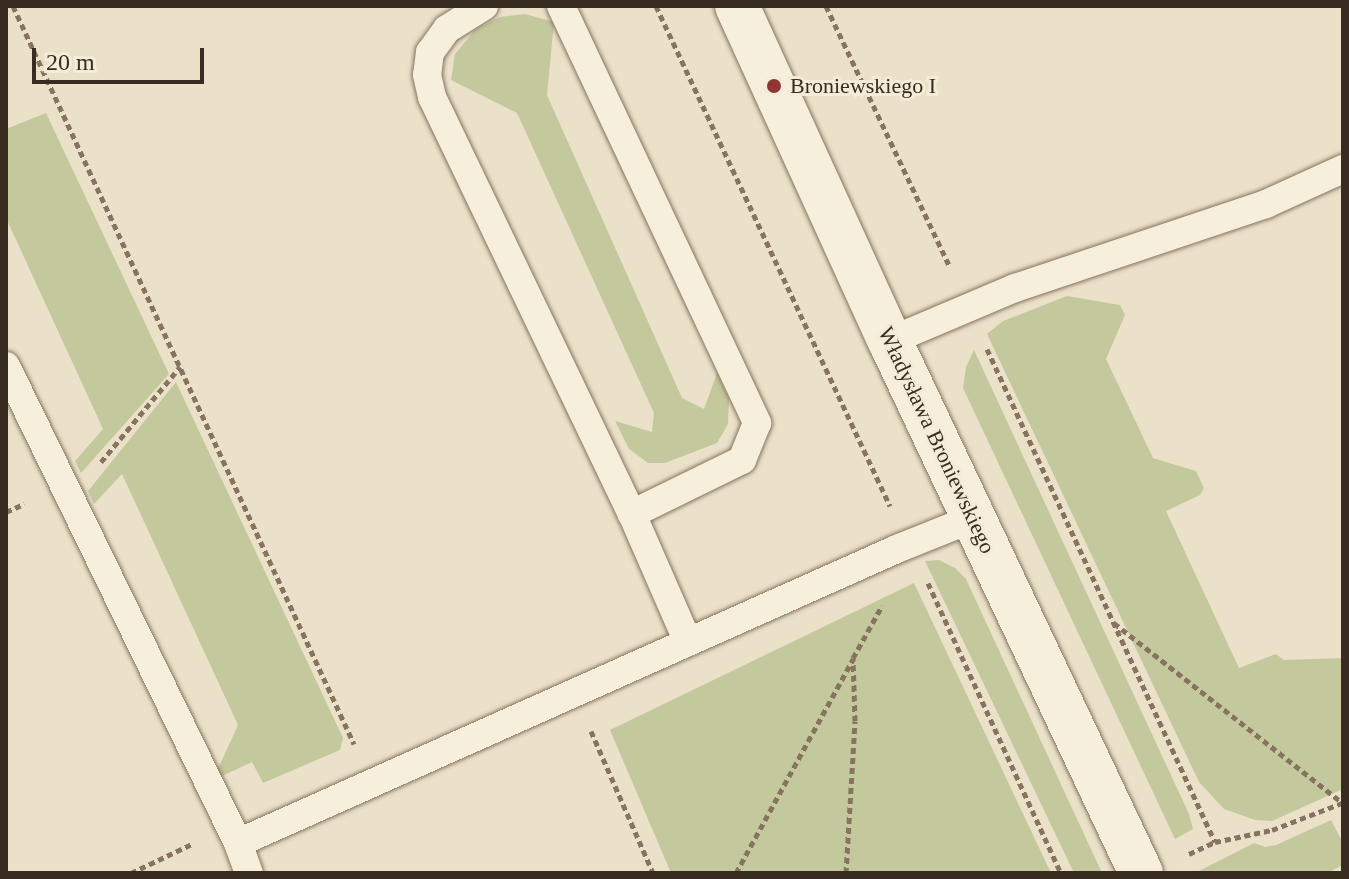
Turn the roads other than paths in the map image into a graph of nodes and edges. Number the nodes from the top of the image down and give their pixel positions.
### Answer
1 (484, 6) edge
2 (561, 6) edge
3 (737, 6) edge
4 (1343, 169) edge
5 (890, 341) junction
6 (6, 366) edge
7 (632, 514) junction
8 (974, 518) junction
9 (688, 642) junction
10 (238, 843) junction
11 (249, 873) edge
12 (1141, 873) edge

1 - 7 lane
2 - 7 lane
3 - 5 street, Władysława Broniewskiego
4 - 5 lane
5 - 8 street, Władysława Broniewskiego
6 - 10 lane
7 - 9 lane
8 - 9 lane
8 - 12 street, Władysława Broniewskiego
9 - 10 lane
10 - 11 lane

